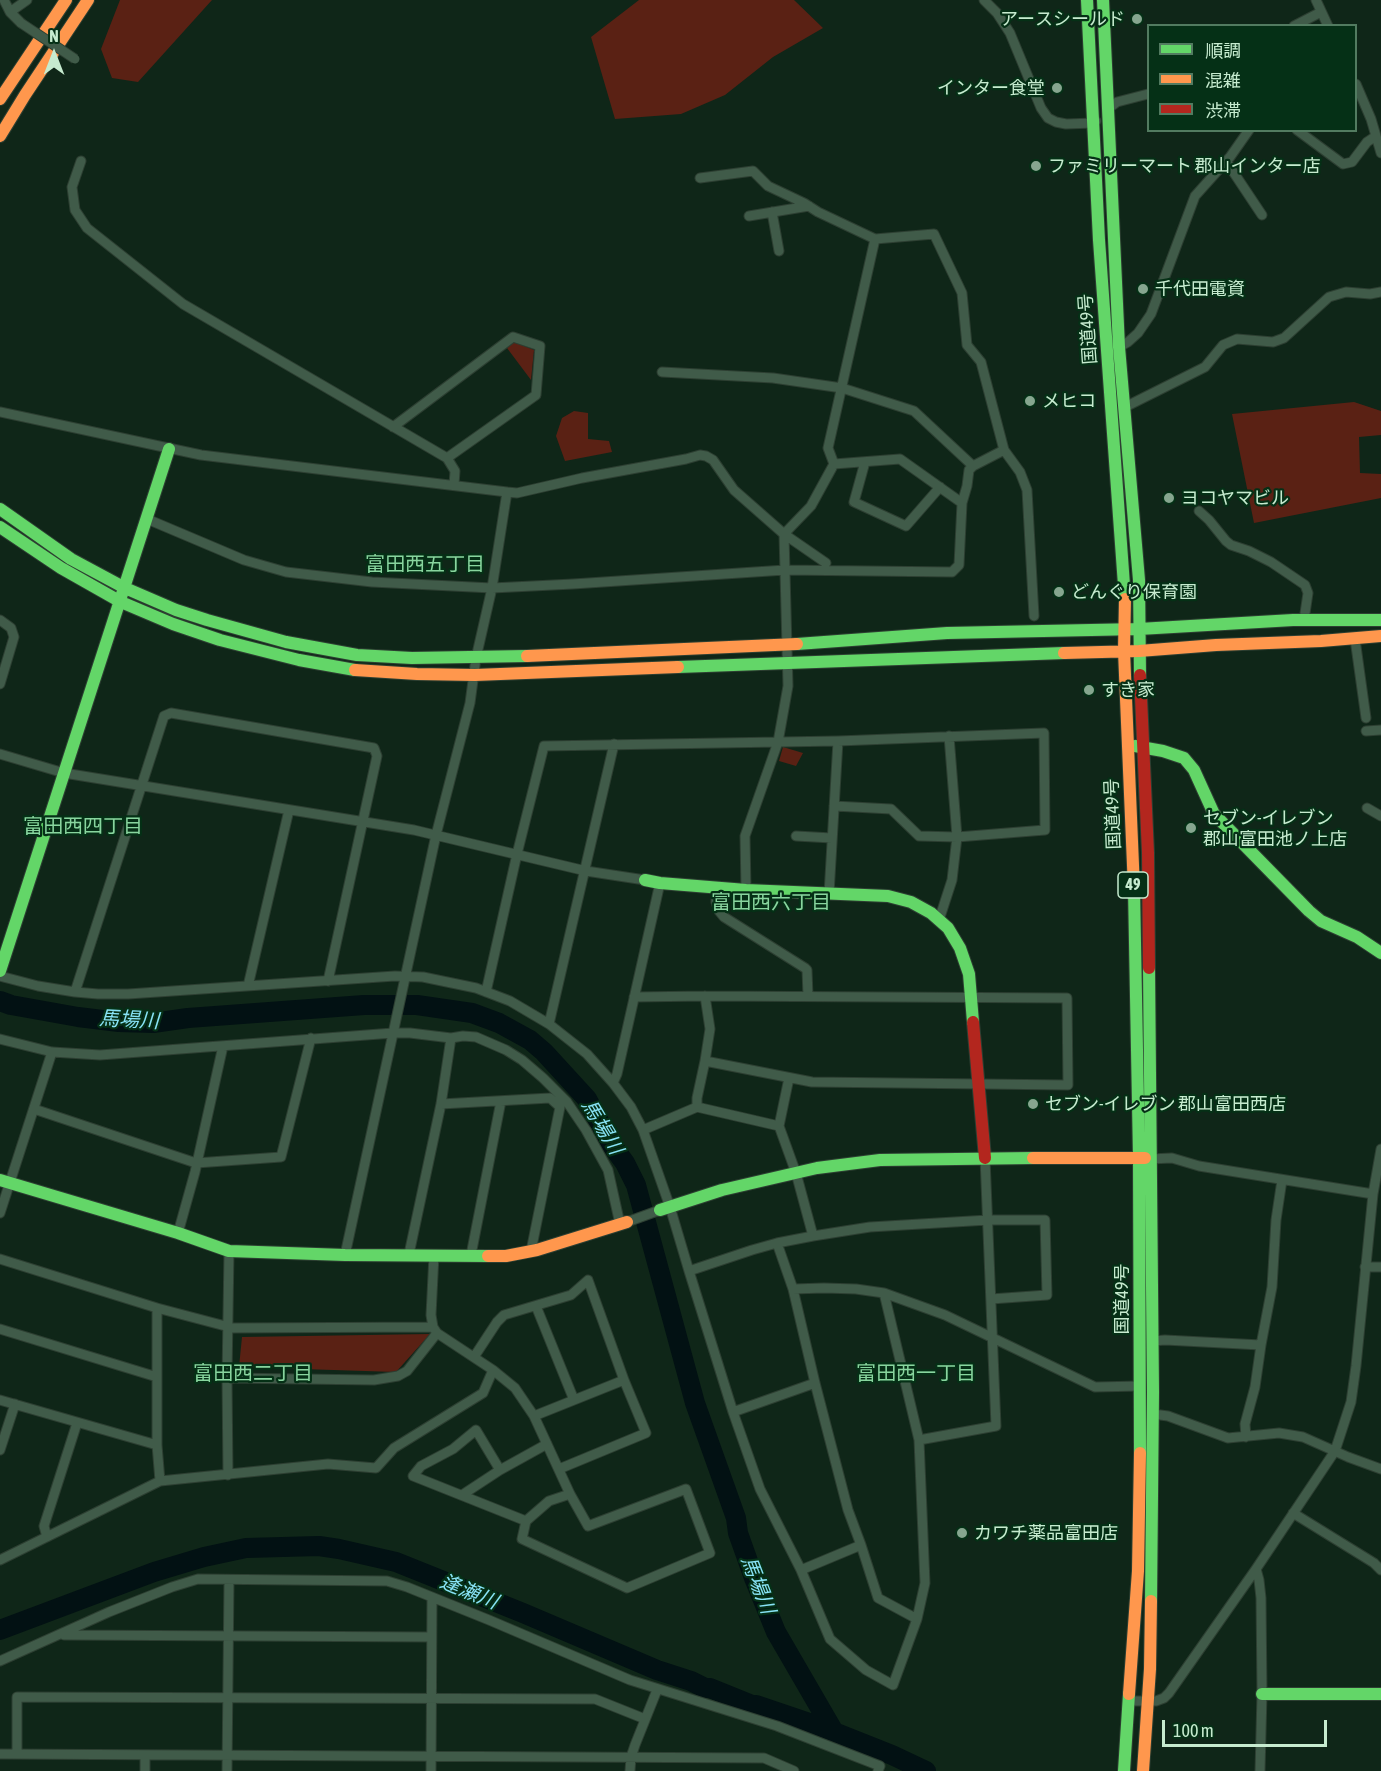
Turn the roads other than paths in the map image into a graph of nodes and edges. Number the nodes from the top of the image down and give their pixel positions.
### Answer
1 (4, 0) edge
2 (27, 0) edge
3 (66, 0) edge
4 (88, 0) edge
5 (984, 0) edge
6 (1087, 0) edge
7 (1103, 0) edge
8 (1316, 0) edge
9 (10, 12) junction
10 (1321, 12) junction
11 (1298, 24) edge
12 (1327, 24) edge
13 (75, 59) dead end
14 (1357, 86) edge
15 (1147, 94) edge
16 (0, 99) edge
17 (1108, 110) junction
18 (1094, 123) junction
19 (1248, 132) edge
20 (1300, 132) edge
21 (0, 136) edge
22 (1376, 136) junction
23 (1381, 153) edge
24 (81, 161) dead end
25 (1226, 161) junction
26 (700, 178) dead end
27 (809, 206) junction
28 (772, 212) junction
29 (1262, 215) dead end
30 (749, 216) dead end
31 (874, 238) junction
32 (778, 251) dead end
33 (1381, 292) edge
34 (1119, 347) junction
35 (662, 372) dead end
36 (842, 388) junction
37 (1125, 407) junction
38 (0, 412) edge
39 (393, 427) junction
40 (169, 449) junction
41 (1004, 450) junction
42 (447, 458) junction
43 (865, 462) junction
44 (834, 464) junction
45 (973, 466) junction
46 (454, 485) junction
47 (940, 487) junction
48 (507, 492) junction
49 (962, 503) junction
50 (0, 509) edge
51 (1199, 511) dead end
52 (147, 519) junction
53 (0, 527) edge
54 (784, 534) junction
55 (826, 563) dead end
56 (785, 570) junction
57 (125, 588) junction
58 (492, 588) junction
59 (121, 602) junction
60 (1034, 616) dead end
61 (0, 620) edge
62 (1304, 620) junction
63 (1381, 620) edge
64 (1124, 629) junction
65 (1139, 629) junction
66 (1381, 636) edge
67 (1355, 639) junction
68 (788, 645) junction
69 (1124, 651) junction
70 (1139, 651) junction
71 (476, 658) junction
72 (788, 664) junction
73 (475, 675) junction
74 (0, 684) edge
75 (1366, 718) dead end
76 (1381, 730) edge
77 (1366, 732) dead end
78 (949, 736) junction
79 (838, 741) junction
80 (778, 742) junction
81 (614, 744) junction
82 (1128, 746) junction
83 (1144, 747) junction
84 (0, 754) edge
85 (64, 773) junction
86 (141, 786) junction
87 (834, 806) junction
88 (1367, 808) dead end
89 (289, 810) junction
90 (1381, 816) edge
91 (364, 822) junction
92 (436, 835) junction
93 (796, 836) dead end
94 (957, 837) junction
95 (832, 838) junction
96 (517, 854) junction
97 (586, 870) junction
98 (645, 880) joint
99 (660, 883) junction
100 (717, 888) junction
101 (746, 890) junction
102 (829, 894) junction
103 (939, 920) junction
104 (1381, 952) edge
105 (0, 971) edge
106 (0, 976) edge
107 (405, 980) junction
108 (328, 981) junction
109 (248, 986) junction
110 (75, 992) junction
111 (486, 992) junction
112 (705, 996) junction
113 (808, 996) junction
114 (634, 997) junction
115 (971, 997) junction
116 (549, 1024) junction
117 (394, 1028) junction
118 (311, 1038) junction
119 (451, 1038) junction
120 (0, 1039) edge
121 (222, 1046) junction
122 (52, 1052) junction
123 (705, 1061) junction
124 (789, 1078) junction
125 (613, 1083) junction
126 (979, 1084) junction
127 (501, 1101) junction
128 (441, 1104) junction
129 (697, 1107) junction
130 (34, 1109) junction
131 (779, 1126) junction
132 (643, 1130) junction
133 (1381, 1149) edge
134 (985, 1158) junction
135 (1144, 1158) junction
136 (196, 1163) junction
137 (796, 1173) junction
138 (1282, 1180) junction
139 (5, 1181) edge
140 (1373, 1194) junction
141 (665, 1209) junction
142 (0, 1213) edge
143 (988, 1220) junction
144 (624, 1223) junction
145 (178, 1233) junction
146 (813, 1236) junction
147 (777, 1243) junction
148 (229, 1251) junction
149 (531, 1251) junction
150 (409, 1254) junction
151 (345, 1255) junction
152 (434, 1255) junction
153 (471, 1255) junction
154 (0, 1259) edge
155 (1365, 1267) junction
156 (1381, 1267) edge
157 (689, 1272) junction
158 (793, 1289) junction
159 (884, 1293) junction
160 (991, 1299) junction
161 (536, 1305) junction
162 (158, 1308) junction
163 (228, 1326) junction
164 (0, 1329) edge
165 (435, 1330) junction
166 (992, 1337) junction
167 (1153, 1341) junction
168 (1261, 1345) junction
169 (474, 1357) junction
170 (493, 1370) junction
171 (157, 1377) junction
172 (228, 1378) junction
173 (624, 1380) junction
174 (814, 1383) junction
175 (1140, 1386) junction
176 (0, 1400) edge
177 (574, 1400) junction
178 (15, 1404) junction
179 (733, 1412) junction
180 (1153, 1414) junction
181 (534, 1416) junction
182 (77, 1423) junction
183 (1246, 1437) junction
184 (919, 1440) junction
185 (547, 1444) junction
186 (158, 1445) junction
187 (0, 1450) edge
188 (1335, 1451) junction
189 (559, 1469) junction
190 (1381, 1469) edge
191 (500, 1470) junction
192 (228, 1475) junction
193 (160, 1482) junction
194 (570, 1494) junction
195 (462, 1495) junction
196 (1293, 1513) junction
197 (526, 1521) junction
198 (47, 1538) junction
199 (861, 1545) junction
200 (0, 1560) edge
201 (1256, 1569) junction
202 (801, 1570) junction
203 (1381, 1570) edge
204 (229, 1580) junction
205 (432, 1597) junction
206 (917, 1619) junction
207 (58, 1635) junction
208 (228, 1636) junction
209 (430, 1637) junction
210 (0, 1661) edge
211 (657, 1690) junction
212 (1262, 1694) junction
213 (1381, 1694) edge
214 (227, 1697) junction
215 (431, 1697) junction
216 (1130, 1701) junction
217 (1148, 1702) junction
218 (645, 1719) junction
219 (0, 1754) edge
220 (17, 1754) junction
221 (145, 1756) junction
222 (227, 1756) junction
223 (431, 1757) junction
224 (631, 1757) junction
225 (145, 1771) edge
226 (227, 1771) edge
227 (431, 1771) edge
228 (630, 1771) edge
229 (794, 1771) edge
230 (878, 1771) edge
231 (1124, 1771) edge
232 (1143, 1771) edge
233 (1260, 1771) edge

1 - 9 street
2 - 9 street
3 - 16 main road
4 - 21 main road
5 - 18 street
6 - 18 main road, 国道49号 / 49
7 - 17 main road, 国道49号 / 49
8 - 10 street
9 - 13 street, bridge
10 - 11 street
10 - 12 street
14 - 22 street
15 - 17 street
17 - 18 street
17 - 34 main road, 国道49号 / 49
18 - 64 main road, 国道49号 / 49
19 - 25 street
20 - 22 street
22 - 23 street
24 - 39 street
25 - 29 street
25 - 34 street
26 - 27 street
27 - 28 street
27 - 31 street
28 - 30 street
28 - 32 street
31 - 36 street
31 - 41 street
33 - 37 street
34 - 37 main road, 国道49号 / 49
35 - 36 street
36 - 44 street
36 - 45 street
37 - 65 main road, 国道49号 / 49
38 - 40 street
39 - 42 street
39 - 42 street
40 - 46 street
40 - 52 main road
41 - 45 street
41 - 60 street
42 - 46 street
43 - 44 street
43 - 47 street
43 - 47 street
44 - 54 street
45 - 49 street
46 - 48 street
47 - 49 street
48 - 54 street
48 - 58 street
49 - 56 street
50 - 57 main road
51 - 62 street
52 - 57 main road
52 - 58 street
53 - 59 main road
54 - 55 street
54 - 56 street
56 - 58 street
56 - 68 street
57 - 59 main road
57 - 71 main road
58 - 71 street
59 - 73 main road
59 - 85 main road
61 - 74 street
62 - 63 main road
62 - 65 main road
64 - 65 main road
64 - 68 main road
64 - 69 main road, 国道49号 / 49
65 - 70 main road, 国道49号 / 49
66 - 67 main road
67 - 70 main road
67 - 75 street
68 - 71 main road
68 - 72 street
69 - 70 main road
69 - 72 main road
69 - 82 main road, 国道49号 / 49
70 - 83 main road, 国道49号 / 49
71 - 73 street
72 - 73 main road
72 - 80 street
73 - 92 street
76 - 77 street
78 - 79 street
78 - 94 street
78 - 94 street
79 - 80 street
79 - 87 street
80 - 81 street
80 - 101 street
81 - 96 street
81 - 97 street
82 - 83 main road
82 - 135 main road, 国道49号 / 49
83 - 104 main road
83 - 135 main road, 国道49号 / 49
84 - 85 street
85 - 86 street
85 - 105 main road
86 - 89 street
86 - 91 street
86 - 110 street
87 - 94 street
87 - 95 street
88 - 90 street
89 - 91 street
89 - 109 street
91 - 92 street
91 - 108 street
92 - 96 street
92 - 107 street
93 - 95 street
94 - 103 street
95 - 102 street
96 - 97 street
96 - 111 street
97 - 98 street
97 - 116 street
98 - 99 main road
99 - 100 main road
99 - 114 street
100 - 101 main road
100 - 113 street
101 - 102 main road
102 - 103 main road
103 - 115 main road
106 - 110 street
107 - 108 street
107 - 111 street
107 - 117 street
108 - 109 street
109 - 110 street
111 - 116 street
112 - 113 street
112 - 114 street
112 - 123 street
113 - 115 street
114 - 125 street
115 - 126 main road
115 - 126 street
116 - 125 street
117 - 118 street
117 - 119 street
117 - 151 street
118 - 121 street
118 - 136 street
119 - 128 street
119 - 144 street
120 - 122 street
121 - 122 street
121 - 136 street
122 - 130 street
123 - 124 street
123 - 129 street
124 - 126 street
124 - 131 street
125 - 132 street
126 - 134 main road
127 - 128 street
127 - 149 street
127 - 153 street
128 - 150 street
129 - 131 street
129 - 132 street
130 - 136 street
130 - 139 street
131 - 137 street
132 - 141 street
133 - 140 street
134 - 135 main road
134 - 137 main road
134 - 143 street
135 - 138 street
135 - 167 main road, 国道49号 / 49
135 - 175 main road, 国道49号 / 49
136 - 145 street
137 - 141 main road
137 - 146 street
138 - 140 street
138 - 168 street
139 - 142 street
139 - 145 main road
140 - 155 street
141 - 144 street
141 - 157 street
143 - 146 street
143 - 160 street
143 - 160 street
144 - 149 main road
145 - 148 main road
146 - 147 street
147 - 157 street
147 - 158 street
148 - 151 main road
148 - 163 street
149 - 153 main road
150 - 151 main road
150 - 152 main road
152 - 153 main road
152 - 165 street
154 - 162 street
155 - 156 street
155 - 188 street
157 - 179 street
158 - 159 street
158 - 174 street
159 - 166 street
159 - 184 street
160 - 166 street
161 - 169 street
161 - 173 street
161 - 177 street
162 - 163 street
162 - 171 street
163 - 165 street
163 - 172 street
164 - 171 street
165 - 169 street
165 - 172 street
166 - 175 street
166 - 184 street
167 - 168 street
167 - 180 main road, 国道49号 / 49
168 - 183 street
169 - 170 street
170 - 181 street
170 - 192 street
171 - 186 street
172 - 192 street
173 - 177 street
173 - 189 street
174 - 179 street
174 - 199 street
175 - 216 main road, 国道49号 / 49
176 - 178 street
177 - 181 street
178 - 182 street
178 - 187 street
179 - 202 street
180 - 183 street
180 - 217 main road, 国道49号 / 49
181 - 185 street
182 - 186 street
182 - 198 street
183 - 188 street
184 - 206 street
185 - 189 street
185 - 191 street
186 - 193 street
188 - 190 street
188 - 196 street
189 - 194 street
191 - 195 street
191 - 195 street
192 - 193 street
193 - 198 street
194 - 197 street
194 - 197 street
195 - 197 street
196 - 201 street
196 - 203 street
198 - 200 street
199 - 202 street
199 - 206 street
201 - 212 street
201 - 217 street
202 - 206 street
204 - 205 street
204 - 207 street
204 - 208 street
205 - 209 street
205 - 211 street
207 - 208 street
207 - 210 street
208 - 209 street
208 - 214 street
209 - 215 street
211 - 218 street
211 - 230 street
212 - 213 main road
212 - 233 street
214 - 215 street
214 - 220 street
214 - 222 street
215 - 218 street
215 - 223 street
216 - 217 street
216 - 231 main road, 国道49号 / 49
217 - 232 main road, 国道49号 / 49
218 - 224 street
219 - 220 street
220 - 221 street
221 - 222 street
221 - 225 street
222 - 223 street
222 - 226 street
223 - 224 street
223 - 227 street
224 - 228 street
224 - 229 street

